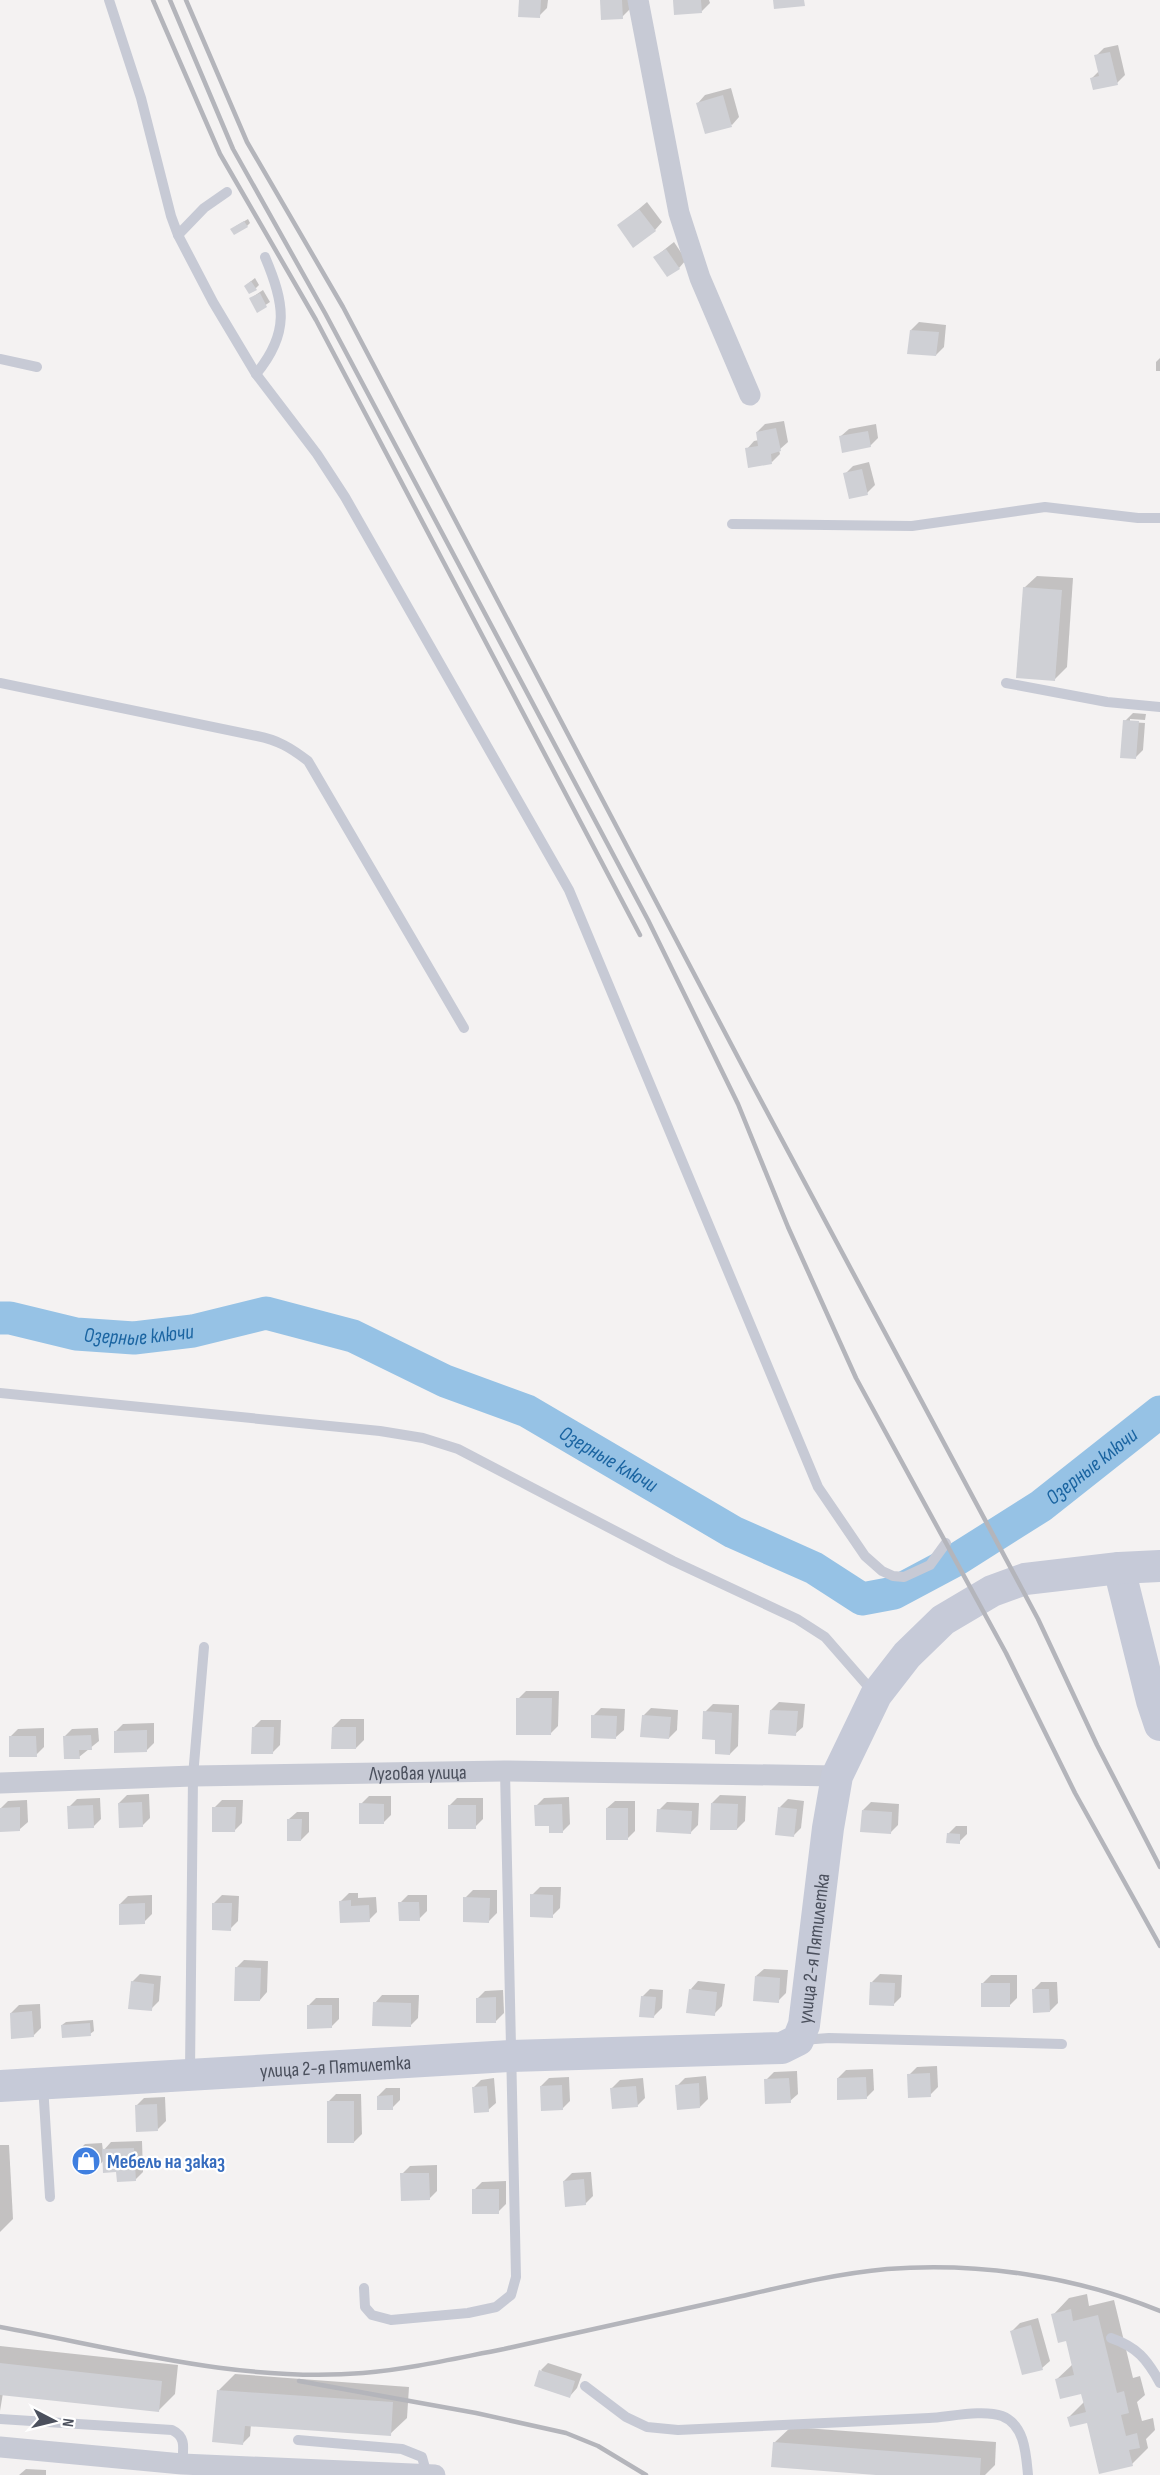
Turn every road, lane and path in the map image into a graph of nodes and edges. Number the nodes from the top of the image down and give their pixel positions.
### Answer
1 (109, 0) edge
2 (638, 0) edge
3 (227, 192) dead end
4 (178, 235) junction
5 (265, 257) dead end
6 (0, 359) edge
7 (37, 367) dead end
8 (256, 374) junction
9 (750, 395) dead end
10 (1160, 518) edge
11 (732, 524) dead end
12 (0, 683) edge
13 (1006, 683) dead end
14 (1160, 707) edge
15 (464, 1028) dead end
16 (0, 1393) edge
17 (946, 1543) dead end
18 (1160, 1566) edge
19 (1119, 1568) junction
20 (204, 1647) dead end
21 (876, 1695) junction
22 (1160, 1725) edge
23 (505, 1771) junction
24 (193, 1776) junction
25 (837, 1776) junction
26 (0, 1783) edge
27 (798, 2040) junction
28 (1062, 2044) dead end
29 (511, 2056) junction
30 (189, 2076) junction
31 (43, 2084) junction
32 (0, 2086) edge
33 (50, 2197) dead end
34 (364, 2288) dead end
35 (1111, 2338) dead end
36 (1160, 2383) edge
37 (585, 2386) dead end
38 (0, 2419) edge
39 (298, 2440) dead end
40 (0, 2447) edge
41 (182, 2464) junction
42 (338, 2474) edge
43 (427, 2475) edge
44 (435, 2475) edge
45 (1028, 2475) edge

1 - 4 lane
2 - 9 street
3 - 4 lane
4 - 8 lane
5 - 8 lane
6 - 7 lane
8 - 17 lane
10 - 11 lane
12 - 15 lane
13 - 14 lane
16 - 21 lane
18 - 19 main road
19 - 21 main road, улица 2-я Пятилетка
19 - 22 main road
20 - 24 lane
21 - 25 main road, улица 2-я Пятилетка
23 - 24 street, Луговая улица
23 - 25 street, Луговая улица
23 - 29 lane
24 - 26 street, Луговая улица
24 - 30 lane
25 - 27 main road, улица 2-я Пятилетка
27 - 28 lane
27 - 29 main road, улица 2-я Пятилетка
29 - 30 main road, улица 2-я Пятилетка
29 - 34 lane
30 - 31 main road, улица 2-я Пятилетка
31 - 32 main road, улица 2-я Пятилетка
31 - 33 lane
35 - 36 lane
37 - 45 lane
38 - 41 lane
39 - 43 lane
40 - 41 street
41 - 42 street
42 - 43 street
43 - 44 street

